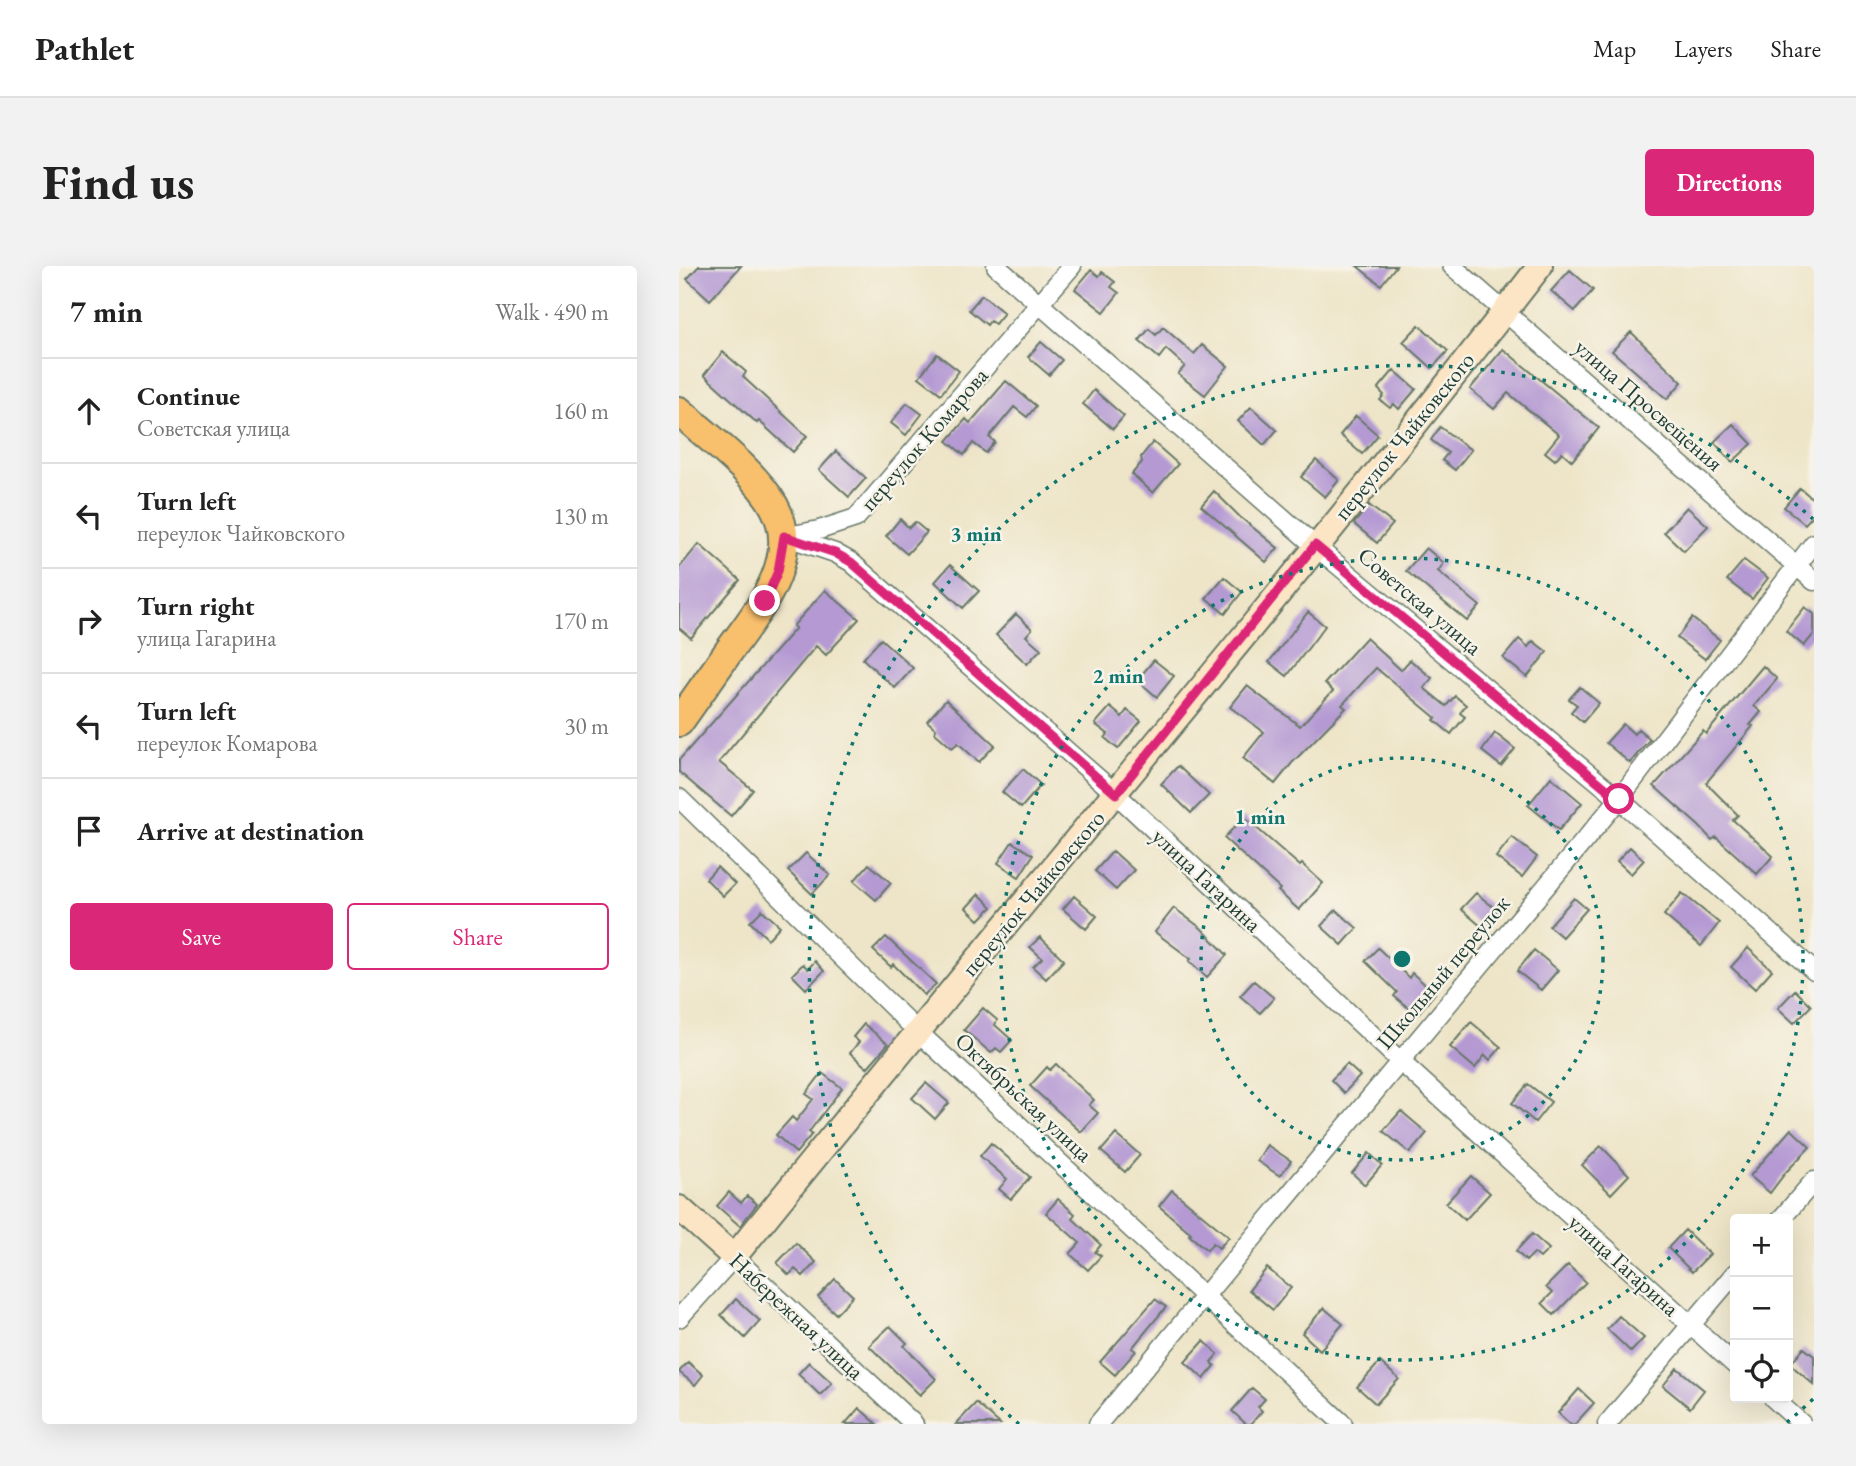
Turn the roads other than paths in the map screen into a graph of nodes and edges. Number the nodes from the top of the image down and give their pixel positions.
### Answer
1 (996, 266) edge
2 (1072, 266) edge
3 (1452, 266) edge
4 (1540, 266) edge
5 (1040, 304) junction
6 (1505, 311) junction
7 (679, 411) edge
8 (784, 536) junction
9 (1814, 543) edge
10 (1315, 545) junction
11 (1796, 565) junction
12 (1814, 581) edge
13 (679, 722) edge
14 (1116, 794) junction
15 (679, 799) edge
16 (1619, 799) junction
17 (1814, 971) edge
18 (917, 1031) junction
19 (1401, 1062) junction
20 (1814, 1181) edge
21 (679, 1208) edge
22 (1785, 1214) edge
23 (734, 1258) junction
24 (1731, 1277) edge
25 (1204, 1297) junction
26 (679, 1318) edge
27 (1690, 1325) junction
28 (1730, 1361) edge
29 (1779, 1403) edge
30 (914, 1424) edge
31 (1098, 1424) edge
32 (1343, 1424) edge
33 (1607, 1424) edge
34 (1802, 1424) edge

1 - 5 street, Советская улица
2 - 5 street, переулок Комарова
3 - 6 street, улица Просвещения
4 - 6 street, переулок Чайковского
5 - 8 street, переулок Комарова
5 - 10 street, Советская улица
6 - 10 street, переулок Чайковского
6 - 11 street, улица Просвещения
7 - 8 main road
8 - 13 main road
8 - 14 street, улица Гагарина
9 - 11 street, Школьный переулок
10 - 14 street, переулок Чайковского
10 - 16 street, Советская улица
11 - 12 street, улица Просвещения
11 - 16 street, Школьный переулок
14 - 18 street, переулок Чайковского
14 - 19 street, улица Гагарина
15 - 18 street, Октябрьская улица
16 - 17 street, Советская улица
16 - 19 street, Школьный переулок
18 - 23 street, переулок Чайковского
18 - 25 street, Октябрьская улица
19 - 25 street, Школьный переулок
19 - 27 street, улица Гагарина
20 - 22 street
21 - 23 street, Набережная улица
23 - 26 street, переулок Чайковского
23 - 30 street, Набережная улица
24 - 27 street
25 - 31 street, Школьный переулок
25 - 32 street, Октябрьская улица
27 - 28 street, улица Гагарина
27 - 33 street
29 - 34 street

